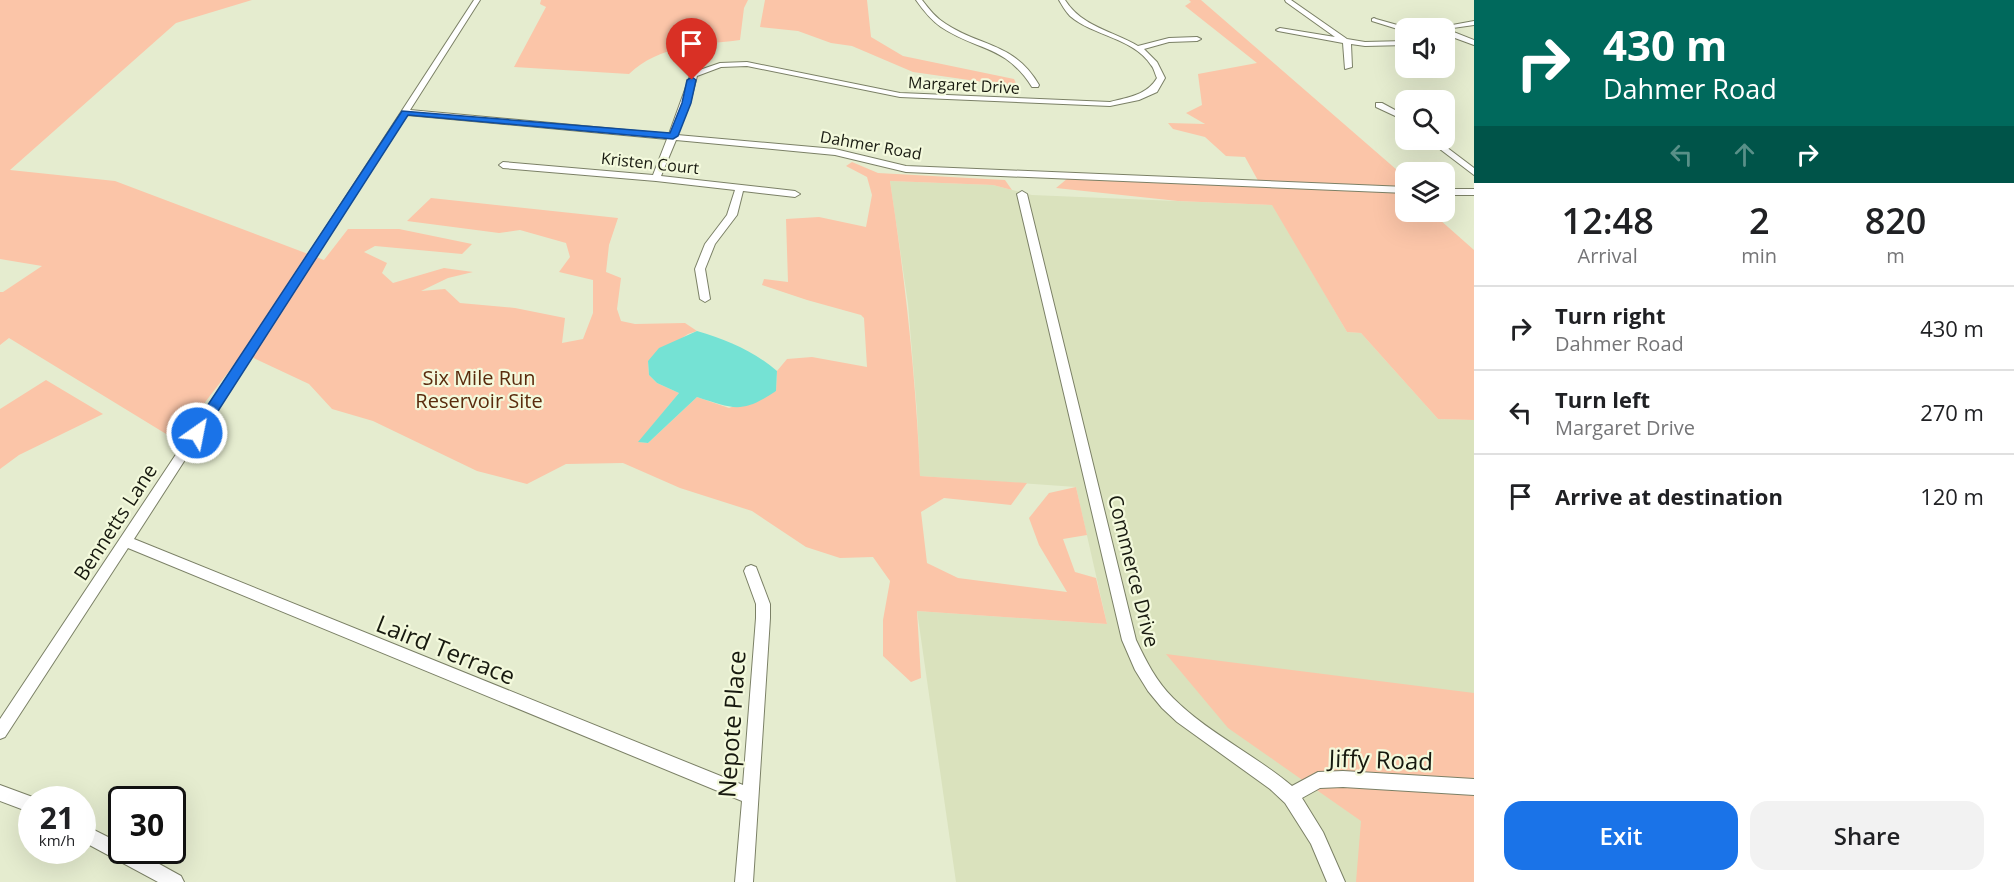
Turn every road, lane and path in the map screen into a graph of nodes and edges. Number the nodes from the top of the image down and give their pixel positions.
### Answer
1 (477, 0) edge
2 (919, 0) edge
3 (1062, 0) edge
4 (1288, 1) edge
5 (1374, 20) dead end
6 (1474, 23) edge
7 (1455, 26) edge
8 (1395, 27) edge
9 (1280, 30) dead end
10 (1455, 35) edge
11 (1197, 39) dead end
12 (1347, 42) junction
13 (1474, 43) edge
14 (1395, 45) edge
15 (1137, 49) junction
16 (1348, 66) dead end
17 (1035, 85) dead end
18 (1379, 105) dead end
19 (405, 112) junction
20 (1395, 113) edge
21 (673, 136) junction
22 (1445, 150) edge
23 (503, 165) dead end
24 (1474, 172) edge
25 (656, 178) junction
26 (740, 187) junction
27 (1395, 190) edge
28 (1455, 192) edge
29 (1474, 192) edge
30 (795, 194) dead end
31 (1022, 194) dead end
32 (705, 299) dead end
33 (126, 541) junction
34 (751, 571) dead end
35 (0, 732) edge
36 (1474, 788) edge
37 (0, 793) edge
38 (749, 796) junction
39 (1290, 796) junction
40 (18, 800) edge
41 (96, 840) edge
42 (175, 882) edge
43 (744, 882) edge
44 (1336, 882) edge

1 - 19 street, Bennetts Lane
2 - 17 street
3 - 15 street, Margaret Drive
4 - 12 street
5 - 8 street
6 - 7 street
9 - 12 street
10 - 13 street
11 - 15 street
12 - 14 street
12 - 16 street
15 - 21 street, Margaret Drive
18 - 20 street
19 - 21 street, Dahmer Road
19 - 33 street, Bennetts Lane
21 - 25 street
21 - 27 street, Dahmer Road
22 - 24 street
23 - 25 street, Kristen Court
25 - 26 street, Kristen Court
26 - 30 street, Kristen Court
26 - 32 street
28 - 29 street
31 - 39 street, Commerce Drive
33 - 35 street, Bennetts Lane
33 - 38 street, Laird Terrace
34 - 38 street, Nepote Place
36 - 39 street, Jiffy Road
37 - 40 street
38 - 43 street, Nepote Place
39 - 44 street, Commerce Drive
41 - 42 street

